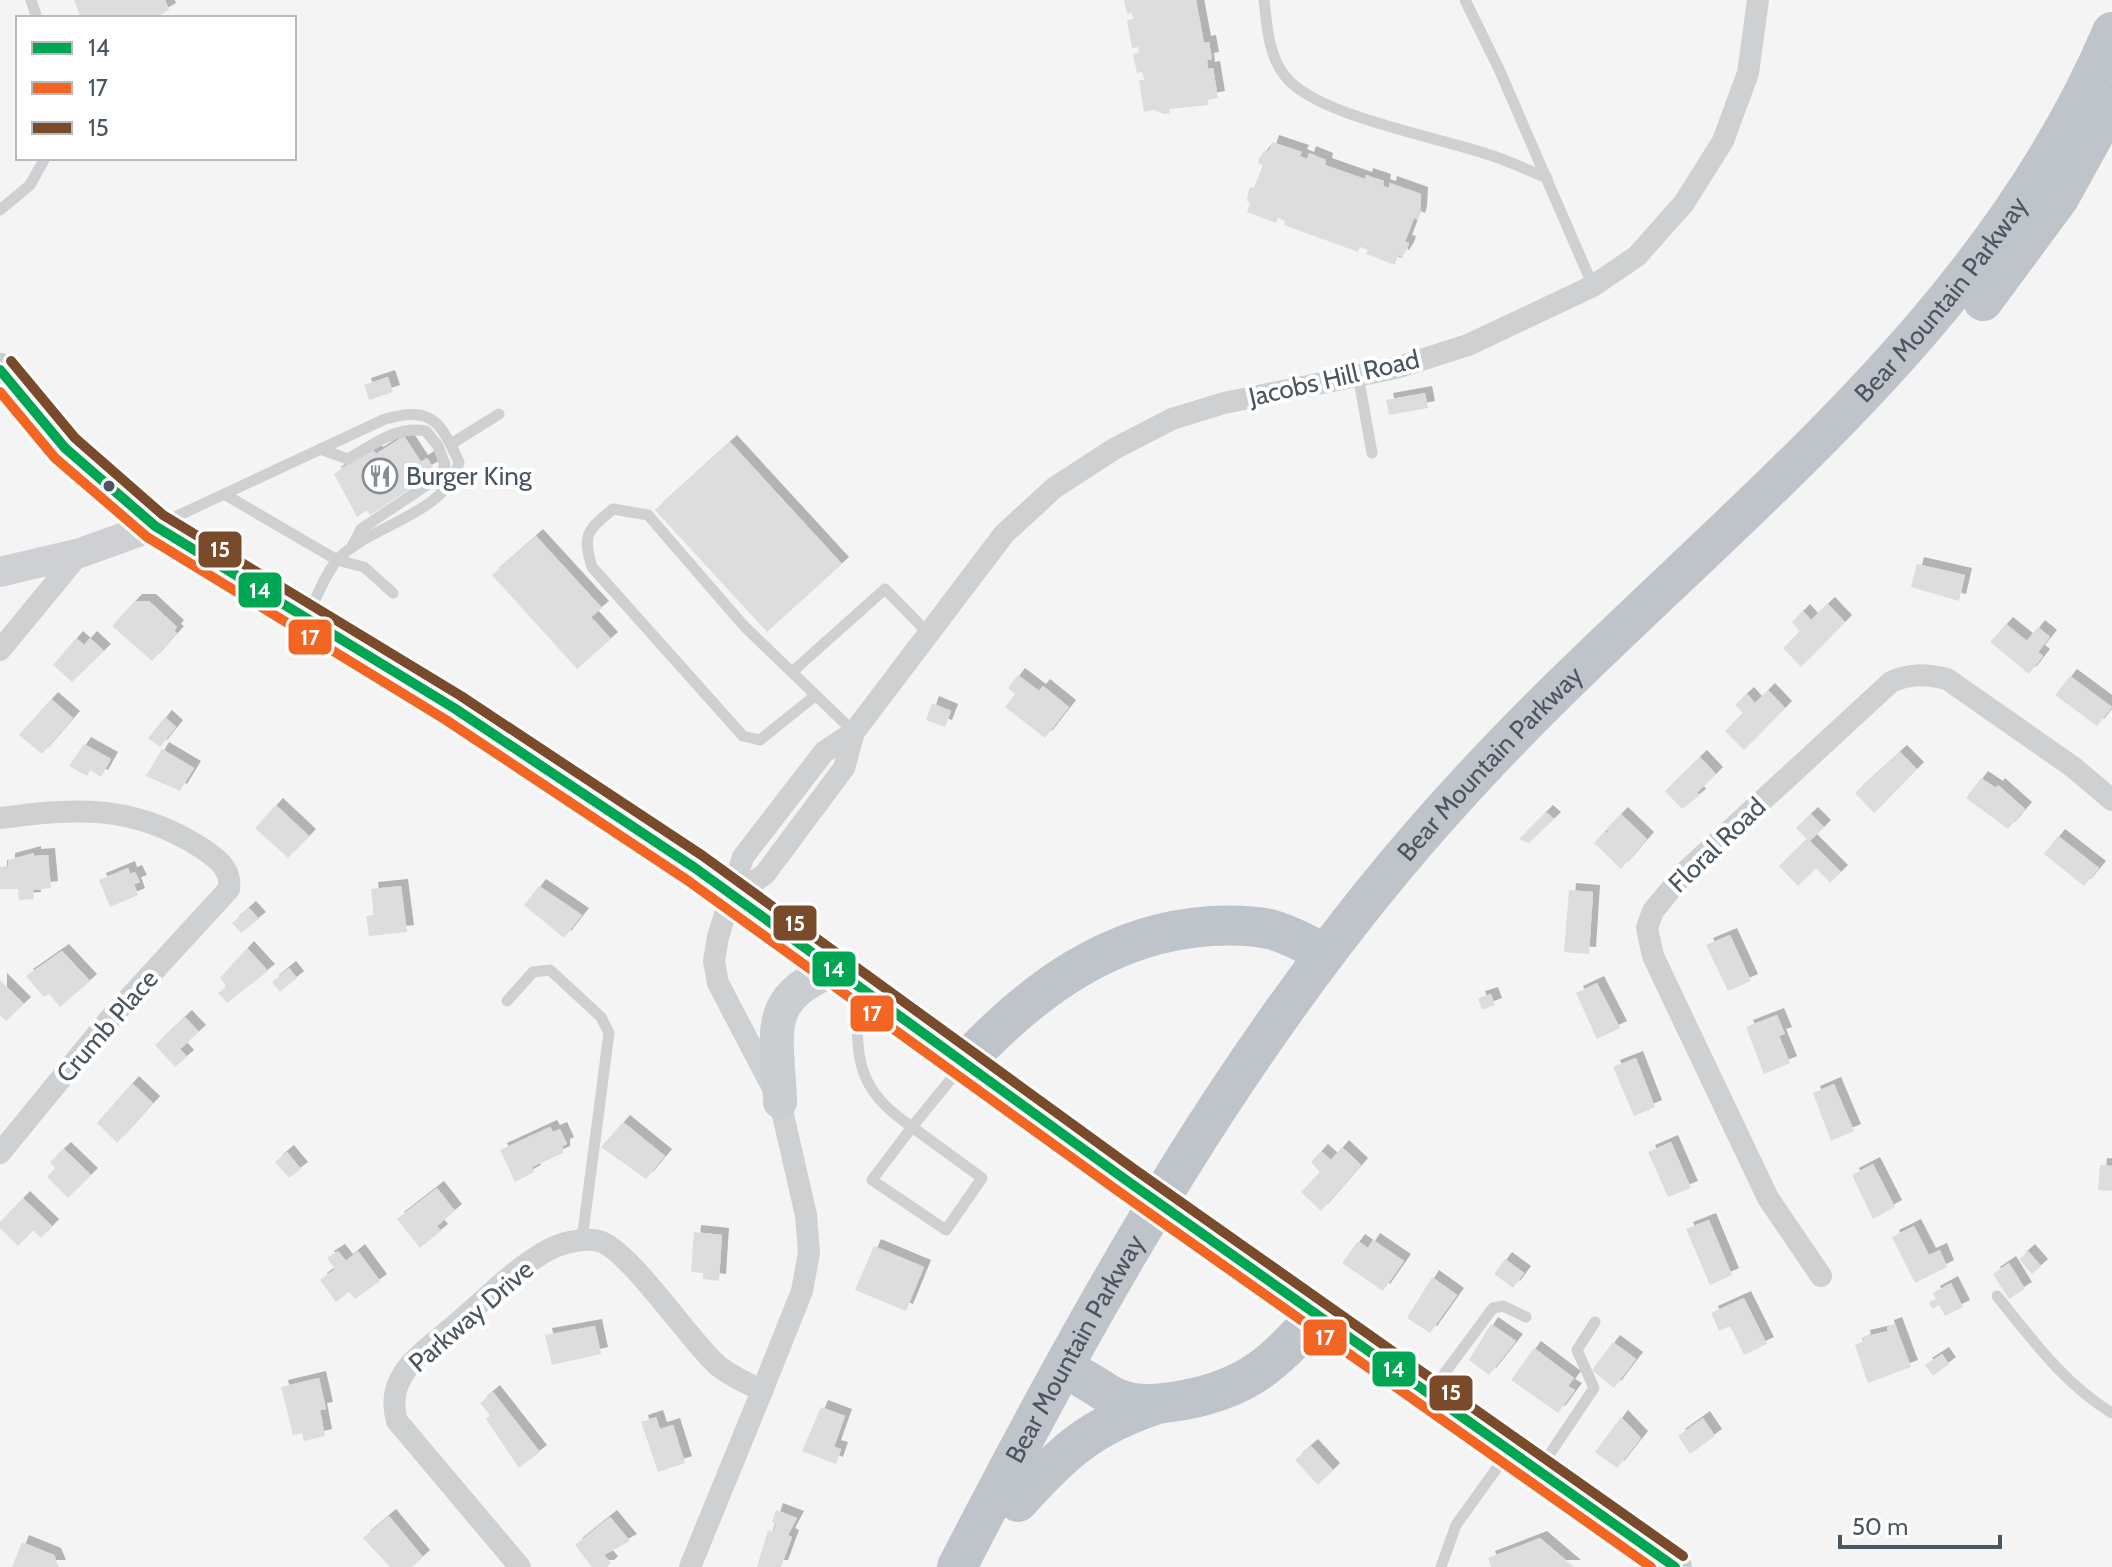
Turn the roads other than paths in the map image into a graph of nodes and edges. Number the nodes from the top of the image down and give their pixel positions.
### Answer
1 (1264, 0) edge
2 (1465, 0) edge
3 (1758, 0) edge
4 (2112, 32) edge
5 (2112, 102) edge
6 (44, 160) edge
7 (1547, 178) junction
8 (0, 210) edge
9 (1593, 286) junction
10 (0, 370) edge
11 (1358, 375) junction
12 (499, 414) dead end
13 (451, 444) junction
14 (320, 449) junction
15 (1372, 453) dead end
16 (224, 494) junction
17 (155, 526) junction
18 (352, 548) junction
19 (80, 553) junction
20 (337, 560) junction
21 (0, 572) edge
22 (393, 593) dead end
23 (306, 618) junction
24 (928, 633) junction
25 (0, 650) edge
26 (792, 672) junction
27 (816, 695) junction
28 (854, 732) junction
29 (2112, 800) edge
30 (0, 818) edge
31 (733, 896) junction
32 (1324, 953) junction
33 (847, 978) junction
34 (507, 1001) dead end
35 (965, 1062) junction
36 (780, 1102) junction
37 (912, 1127) junction
38 (0, 1153) edge
39 (1182, 1184) junction
40 (908, 1188) dead end
41 (900, 1199) junction
42 (1154, 1231) junction
43 (582, 1240) junction
44 (1821, 1276) dead end
45 (1997, 1296) dead end
46 (1317, 1314) junction
47 (1526, 1317) dead end
48 (1595, 1322) dead end
49 (1084, 1379) junction
50 (762, 1391) junction
51 (1429, 1393) junction
52 (1159, 1404) junction
53 (2112, 1413) edge
54 (1510, 1450) junction
55 (1538, 1470) junction
56 (1018, 1502) junction
57 (520, 1567) edge
58 (690, 1567) edge
59 (957, 1567) edge
60 (984, 1567) edge
61 (1441, 1567) edge
62 (1675, 1567) edge

1 - 7 lane
2 - 7 lane
3 - 9 street, Jacobs Hill Road
4 - 32 highway, Bear Mountain Parkway
5 - 39 highway, Bear Mountain Parkway
6 - 8 lane
7 - 9 lane
9 - 11 street, Jacobs Hill Road
10 - 17 main road
11 - 15 lane
11 - 24 street, Jacobs Hill Road
12 - 13 lane
13 - 14 lane
13 - 18 lane
14 - 16 lane
14 - 18 lane
16 - 17 lane
16 - 20 lane
17 - 19 street
17 - 23 main road
18 - 20 lane
19 - 21 street
19 - 25 street
20 - 22 lane
20 - 23 lane
23 - 31 main road
24 - 26 lane
24 - 28 street, Jacobs Hill Road
26 - 27 lane
26 - 27 lane
27 - 28 lane
28 - 31 street, Jacobs Hill Road
29 - 44 street, Floral Road
30 - 38 street, Crumb Place
31 - 33 main road
31 - 36 street
32 - 35 highway
32 - 39 highway, Bear Mountain Parkway
33 - 35 main road
33 - 36 main road
33 - 37 lane
34 - 43 lane
35 - 37 lane
35 - 46 main road
36 - 50 street
37 - 41 lane
37 - 41 lane
39 - 42 highway, Bear Mountain Parkway
40 - 41 lane
42 - 49 highway, Bear Mountain Parkway
42 - 59 highway, Bear Mountain Parkway
43 - 50 street
43 - 57 street, Parkway Drive
45 - 53 lane
46 - 51 main road
46 - 52 highway
47 - 51 lane
48 - 55 lane
49 - 52 highway
49 - 56 highway, Bear Mountain Parkway
50 - 58 street
51 - 54 main road
52 - 56 highway
54 - 55 main road
54 - 61 lane
55 - 62 main road
56 - 60 highway, Bear Mountain Parkway

